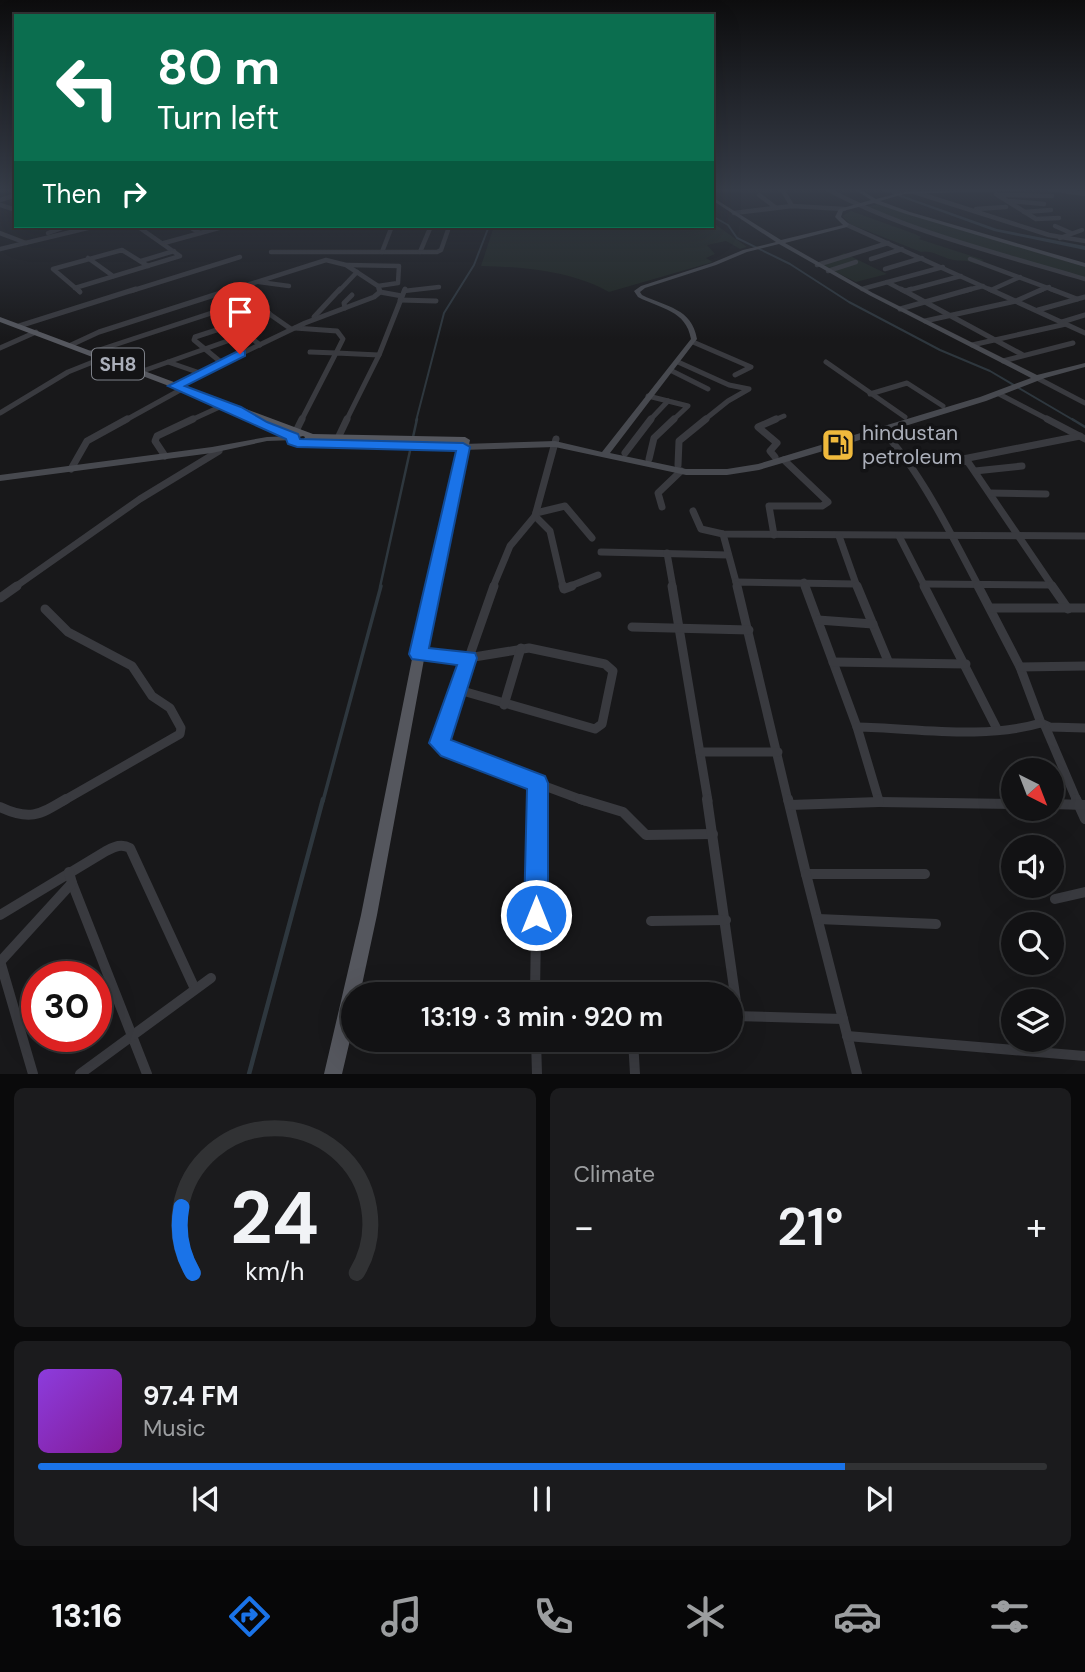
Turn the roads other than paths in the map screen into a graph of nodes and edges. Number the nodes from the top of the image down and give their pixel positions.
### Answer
1 (11, 239) edge
2 (35, 239) edge
3 (40, 239) edge
4 (43, 239) edge
5 (157, 239) edge
6 (177, 239) edge
7 (387, 239) edge
8 (426, 239) edge
9 (445, 239) edge
10 (770, 239) edge
11 (795, 239) edge
12 (880, 239) edge
13 (952, 239) edge
14 (1000, 239) edge
15 (35, 241) junction
16 (25, 243) junction
17 (163, 243) junction
18 (889, 243) junction
19 (777, 244) junction
20 (0, 249) edge
21 (902, 249) junction
22 (174, 251) junction
23 (382, 251) junction
24 (271, 252) dead end
25 (421, 252) junction
26 (240, 257) dead end
27 (88, 258) junction
28 (923, 258) junction
29 (872, 259) dead end
30 (970, 259) dead end
31 (141, 261) junction
32 (856, 262) dead end
33 (346, 265) junction
34 (817, 265) junction
35 (1085, 265) edge
36 (148, 266) junction
37 (944, 267) junction
38 (885, 269) dead end
39 (828, 271) junction
40 (357, 272) junction
41 (113, 276) junction
42 (962, 276) junction
43 (1021, 276) junction
44 (1085, 279) edge
45 (257, 282) junction
46 (887, 282) junction
47 (289, 286) dead end
48 (984, 286) junction
49 (439, 287) dead end
50 (1049, 287) junction
51 (75, 288) junction
52 (379, 289) junction
53 (862, 289) junction
54 (234, 290) junction
55 (991, 290) junction
56 (905, 291) junction
57 (80, 292) dead end
58 (352, 295) dead end
59 (1085, 297) edge
60 (401, 298) junction
61 (1077, 299) junction
62 (251, 300) junction
63 (436, 301) dead end
64 (1016, 301) junction
65 (926, 302) junction
66 (345, 308) junction
67 (900, 309) junction
68 (1037, 310) junction
69 (268, 313) junction
70 (1085, 315) edge
71 (951, 316) junction
72 (0, 319) edge
73 (310, 321) junction
74 (925, 321) junction
75 (1064, 323) junction
76 (234, 324) junction
77 (19, 326) junction
78 (293, 328) junction
79 (36, 332) junction
80 (1085, 333) edge
81 (247, 334) junction
82 (995, 339) junction
83 (693, 342) junction
84 (1073, 343) dead end
85 (71, 345) junction
86 (260, 345) junction
87 (972, 345) junction
88 (0, 348) edge
89 (204, 348) junction
90 (310, 352) dead end
91 (90, 353) junction
92 (336, 353) junction
93 (379, 355) junction
94 (1023, 355) junction
95 (103, 358) junction
96 (1003, 361) junction
97 (167, 362) junction
98 (678, 362) junction
99 (826, 362) dead end
100 (222, 363) junction
101 (1085, 363) edge
102 (670, 370) junction
103 (140, 372) junction
104 (200, 373) junction
105 (735, 375) dead end
106 (1029, 379) junction
107 (178, 388) junction
108 (708, 388) dead end
109 (1004, 390) junction
110 (870, 394) junction
111 (648, 397) junction
112 (668, 401) junction
113 (1085, 403) edge
114 (224, 405) junction
115 (943, 407) junction
116 (0, 413) edge
117 (784, 416) dead end
118 (905, 417) junction
119 (880, 428) junction
120 (299, 437) junction
121 (338, 438) junction
122 (1082, 438) edge
123 (556, 441) junction
124 (391, 443) junction
125 (464, 444) junction
126 (216, 450) junction
127 (607, 452) junction
128 (625, 453) junction
129 (165, 456) junction
130 (649, 459) junction
131 (780, 459) junction
132 (960, 459) junction
133 (906, 463) junction
134 (1022, 466) dead end
135 (679, 468) junction
136 (71, 469) junction
137 (975, 471) junction
138 (0, 478) edge
139 (990, 493) junction
140 (1046, 494) dead end
141 (662, 507) dead end
142 (693, 512) dead end
143 (536, 514) junction
144 (723, 534) junction
145 (774, 535) junction
146 (839, 536) junction
147 (899, 536) junction
148 (952, 536) junction
149 (1019, 536) junction
150 (1085, 536) edge
151 (592, 538) dead end
152 (601, 552) dead end
153 (667, 553) junction
154 (728, 555) junction
155 (597, 575) dead end
156 (736, 582) junction
157 (804, 582) junction
158 (856, 584) junction
159 (924, 584) junction
160 (979, 584) junction
161 (1052, 585) junction
162 (0, 597) edge
163 (991, 608) junction
164 (1085, 608) edge
165 (45, 609) dead end
166 (1068, 609) junction
167 (818, 620) junction
168 (873, 624) junction
169 (632, 627) dead end
170 (679, 628) junction
171 (749, 630) junction
172 (521, 648) junction
173 (419, 654) junction
174 (468, 658) junction
175 (888, 661) junction
176 (833, 662) junction
177 (965, 664) junction
178 (1085, 666) edge
179 (1020, 667) junction
180 (459, 690) junction
181 (505, 705) junction
182 (1043, 725) junction
183 (857, 727) junction
184 (1085, 727) edge
185 (998, 729) junction
186 (700, 752) junction
187 (778, 752) junction
188 (538, 783) junction
189 (879, 802) junction
190 (1001, 804) edge
191 (1064, 804) edge
192 (790, 805) junction
193 (1082, 805) edge
194 (0, 807) edge
195 (1085, 820) edge
196 (713, 834) junction
197 (806, 874) junction
198 (925, 874) dead end
199 (70, 878) junction
200 (1085, 892) edge
201 (1055, 899) dead end
202 (0, 915) edge
203 (818, 919) junction
204 (726, 920) junction
205 (651, 921) dead end
206 (936, 924) dead end
207 (0, 962) edge
208 (211, 978) dead end
209 (535, 982) edge
210 (732, 982) edge
211 (195, 989) junction
212 (743, 1016) edge
213 (843, 1019) junction
214 (131, 1036) junction
215 (847, 1036) junction
216 (536, 1052) edge
217 (634, 1052) edge
218 (1085, 1056) edge
219 (33, 1073) edge
220 (80, 1073) edge
221 (147, 1073) edge
222 (333, 1073) edge
223 (537, 1073) edge
224 (635, 1073) edge
225 (857, 1073) edge

1 - 16 street
2 - 16 street
3 - 15 street
4 - 15 street
5 - 17 street
6 - 17 street
7 - 23 street
8 - 25 street
9 - 25 street
10 - 19 street
11 - 19 street
12 - 18 street
13 - 44 street
14 - 35 street
15 - 16 street
16 - 20 street
17 - 22 street
18 - 21 street
18 - 34 street
19 - 34 street
19 - 83 street
21 - 28 street
21 - 29 street
22 - 31 street
22 - 36 street
23 - 24 street
23 - 25 street
26 - 77 street
27 - 31 street
27 - 41 street
27 - 51 street
28 - 37 street
28 - 38 street
30 - 43 street
31 - 36 street
32 - 39 street
33 - 40 street
33 - 45 street
33 - 52 street
34 - 39 street
36 - 41 street
37 - 42 street
37 - 46 street
39 - 53 street
40 - 52 street
40 - 73 street
41 - 51 street
42 - 48 street
42 - 56 street
43 - 50 street
43 - 55 street
45 - 47 street
45 - 54 street
46 - 53 street
46 - 56 street
48 - 55 street
48 - 65 street
49 - 60 street
50 - 61 street
50 - 64 street
51 - 57 street
52 - 60 street
52 - 66 street
53 - 67 street
54 - 62 street
54 - 85 street
55 - 64 street
56 - 65 street
58 - 66 street
59 - 61 street
60 - 63 street
60 - 93 street
61 - 68 street
62 - 69 street
62 - 91 street
64 - 68 street
64 - 71 street
65 - 67 street
65 - 71 street
66 - 73 street
67 - 74 street
68 - 75 street
69 - 76 street
69 - 78 street
70 - 75 street
71 - 74 street
71 - 82 street
72 - 77 main road, SH8
73 - 78 street
74 - 87 street
75 - 80 street
75 - 82 street
76 - 81 street
76 - 89 street
77 - 79 main road, SH8
78 - 86 street
78 - 92 street
79 - 85 main road, SH8
79 - 88 street
81 - 86 street
81 - 89 street
82 - 87 street
82 - 94 street
83 - 98 street
83 - 105 street
84 - 94 street
85 - 91 main road, SH8
86 - 100 street
87 - 96 street
89 - 97 street
89 - 100 street
90 - 92 street
91 - 95 main road, SH8
92 - 93 street
92 - 120 street
93 - 121 street
94 - 96 street
95 - 103 main road, SH8
95 - 116 street
96 - 106 street
97 - 103 street
97 - 104 street
98 - 102 street
98 - 135 street
99 - 110 street
100 - 104 street
101 - 106 street
102 - 108 street
102 - 111 street
103 - 107 main road, SH8
104 - 107 street
106 - 109 street
106 - 113 street
107 - 114 main road, SH8
107 - 136 street
109 - 115 street
109 - 119 street
109 - 122 street
110 - 115 street
110 - 118 street
111 - 112 street
111 - 127 street
112 - 128 street
112 - 130 street
114 - 120 main road, SH8
114 - 129 street
115 - 118 street
117 - 131 street
118 - 119 street
119 - 131 street
119 - 133 street
120 - 121 main road
120 - 124 main road
120 - 126 street
121 - 124 main road
122 - 132 street
123 - 125 street
123 - 127 street
123 - 143 street
124 - 125 main road
125 - 173 main road
126 - 129 street
126 - 162 street
127 - 128 street
127 - 135 street
128 - 130 street
129 - 136 street
130 - 135 street
131 - 135 street
131 - 145 street
132 - 133 street
132 - 137 street
133 - 148 street
134 - 137 street
135 - 141 street
136 - 138 street
137 - 139 street
139 - 140 street
139 - 149 street
142 - 144 street
143 - 151 street
143 - 155 street
143 - 174 street
144 - 145 street
144 - 154 street
145 - 146 street
146 - 147 street
146 - 158 street
147 - 148 street
147 - 159 street
148 - 149 street
148 - 160 street
149 - 150 street
149 - 161 street
152 - 153 street
153 - 154 street
153 - 170 street
154 - 156 street
156 - 157 street
156 - 171 street
157 - 158 street
157 - 167 street
158 - 168 street
159 - 160 street
159 - 177 street
160 - 161 street
160 - 163 street
161 - 166 street
163 - 166 street
163 - 179 street
164 - 166 street
165 - 194 street
167 - 168 street
167 - 176 street
168 - 175 street
169 - 170 street
170 - 171 street
170 - 186 street
171 - 187 street
172 - 174 street
172 - 181 street
172 - 181 street
173 - 174 street
173 - 222 main road
174 - 180 street
175 - 176 street
175 - 177 street
176 - 183 street
177 - 185 street
178 - 179 street
179 - 182 street
180 - 181 street
180 - 188 street
182 - 184 street
182 - 185 street
182 - 193 street
183 - 185 street
183 - 189 street
186 - 187 street
186 - 196 street
187 - 192 street
188 - 196 street
188 - 209 street
189 - 190 street
189 - 192 street
191 - 193 street
192 - 197 street
193 - 195 street
196 - 204 street
197 - 198 street
197 - 203 street
199 - 202 street
199 - 207 street
199 - 211 street
199 - 214 street
200 - 201 street
203 - 206 street
203 - 213 street
204 - 205 street
204 - 210 street
207 - 219 street
208 - 211 street
211 - 214 street
212 - 213 street
213 - 215 street
214 - 220 street
214 - 221 street
215 - 218 street
215 - 225 street
216 - 223 street
217 - 224 street

